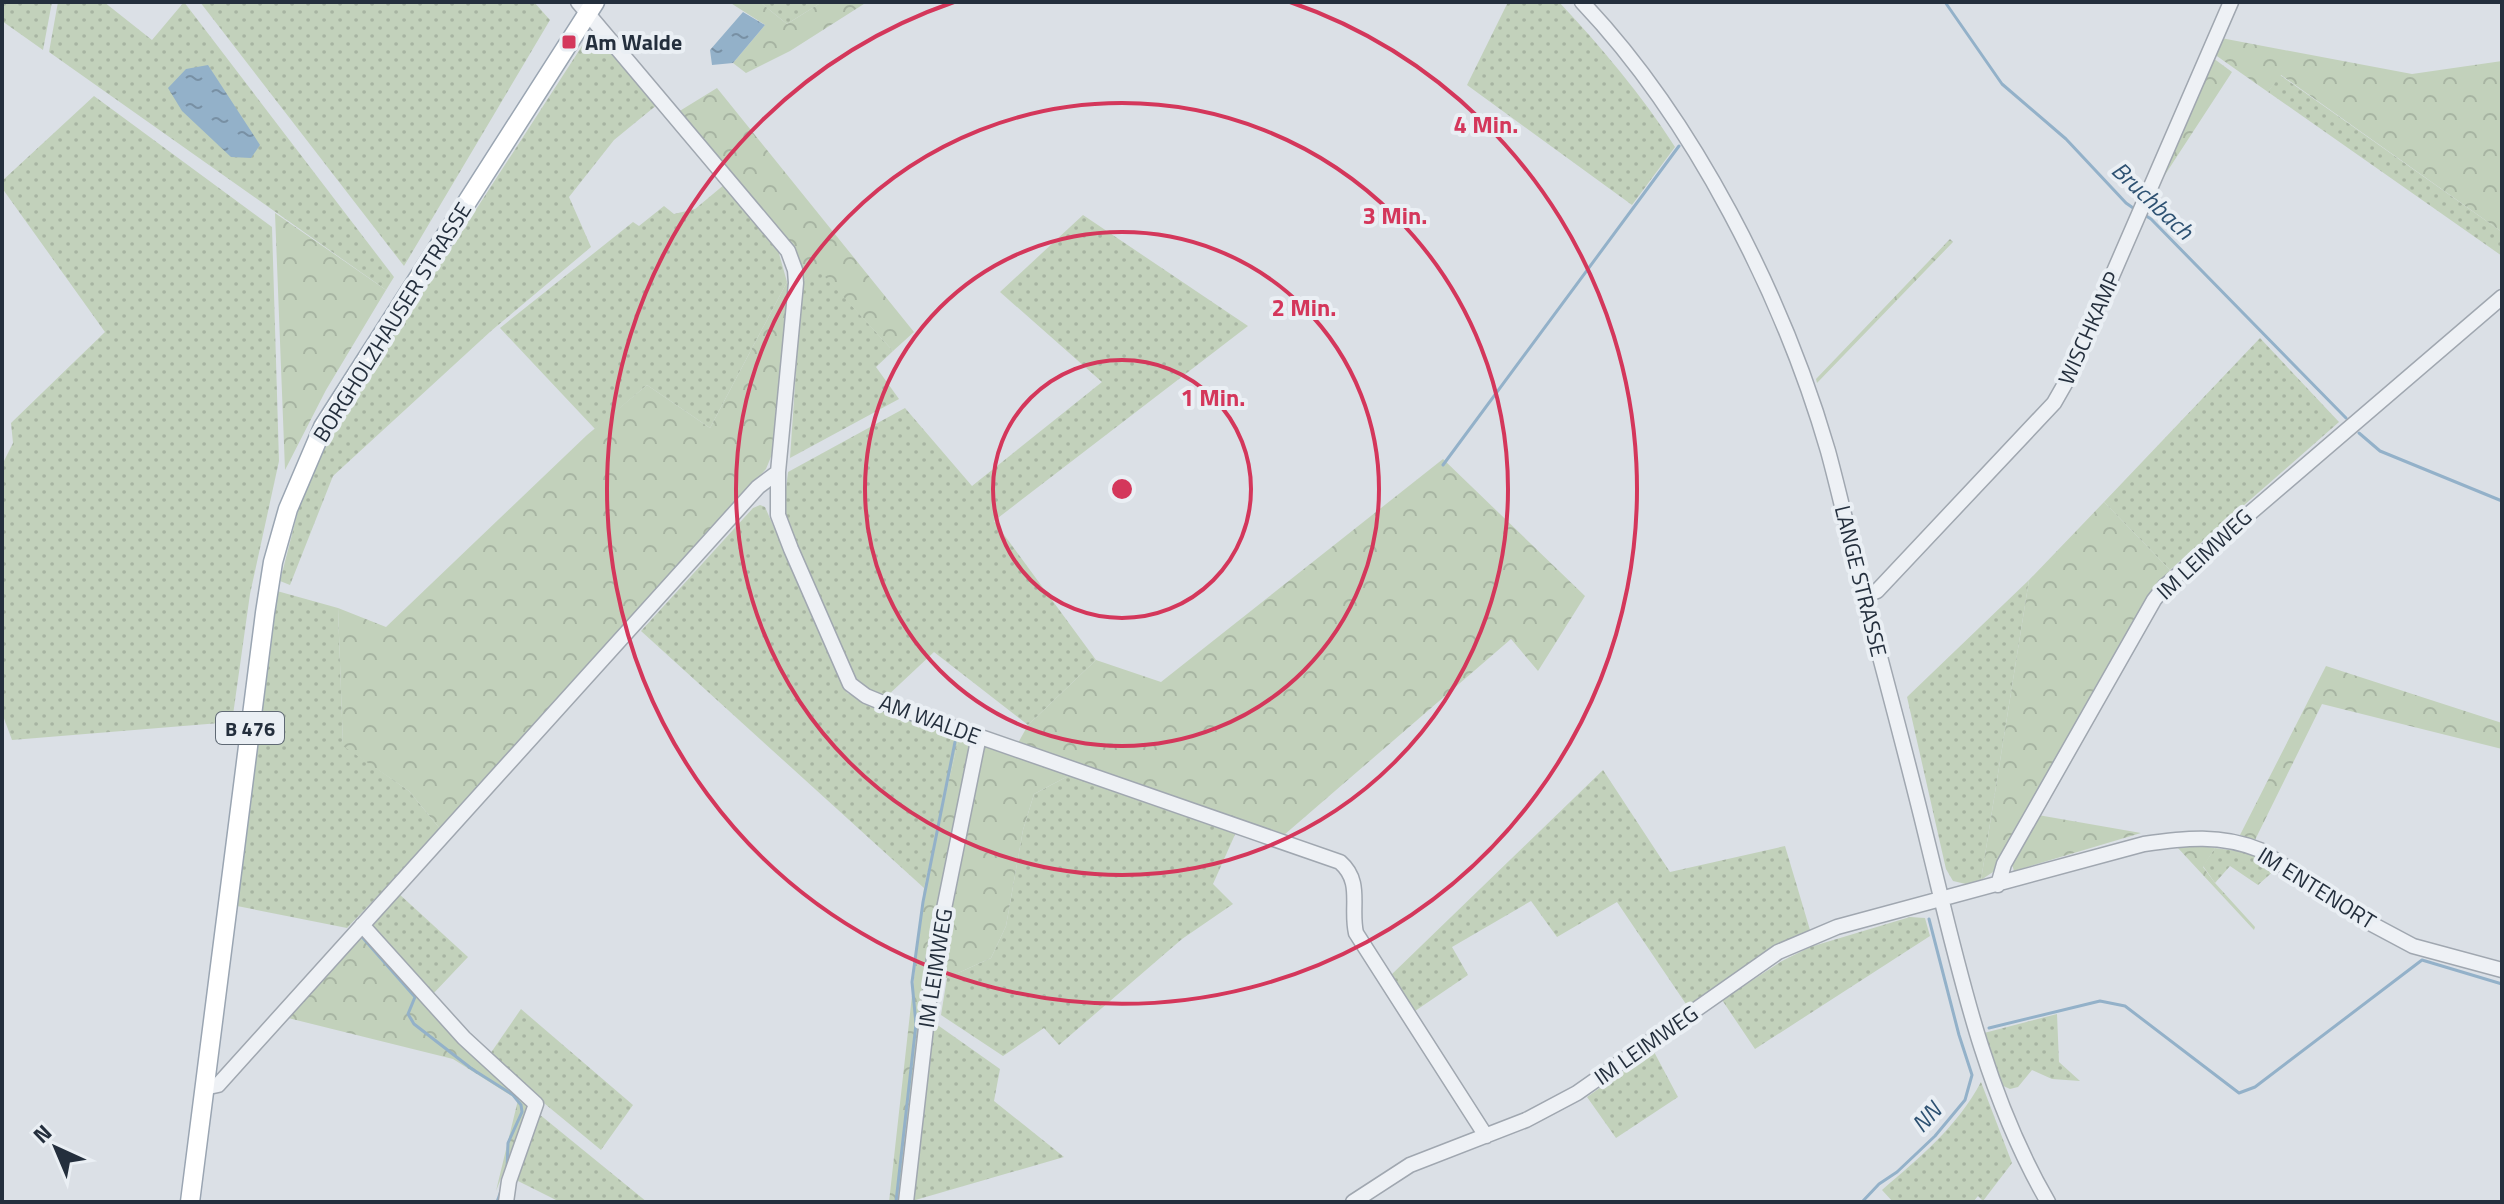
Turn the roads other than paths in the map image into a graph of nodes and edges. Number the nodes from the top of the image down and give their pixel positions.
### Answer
1 (1582, 2) edge
2 (2231, 2) edge
3 (587, 6) edge
4 (2502, 297) edge
5 (778, 472) junction
6 (1864, 596) junction
7 (979, 736) junction
8 (1998, 885) junction
9 (1941, 899) junction
10 (362, 925) junction
11 (2502, 970) edge
12 (204, 1088) junction
13 (1486, 1136) junction
14 (190, 1202) edge
15 (506, 1202) edge
16 (906, 1202) edge
17 (1353, 1202) edge
18 (2048, 1202) edge

1 - 6 street, LANGE STRASSE
2 - 6 street, WISCHKAMP
3 - 5 street, AM WALDE
3 - 12 main road, BORGHOLZHAUSER STRASSE / B 476
4 - 8 street, IM LEIMWEG
5 - 7 street, AM WALDE
5 - 10 street
6 - 9 street, LANGE STRASSE
7 - 13 street, AM WALDE
7 - 16 street, IM LEIMWEG
8 - 9 street, IM ENTENORT
8 - 11 street, IM ENTENORT
9 - 13 street, IM LEIMWEG
9 - 18 street, LANGE STRASSE
10 - 12 street
10 - 15 street
12 - 14 main road, BORGHOLZHAUSER STRASSE / B 476
13 - 17 street, IM LEIMWEG

